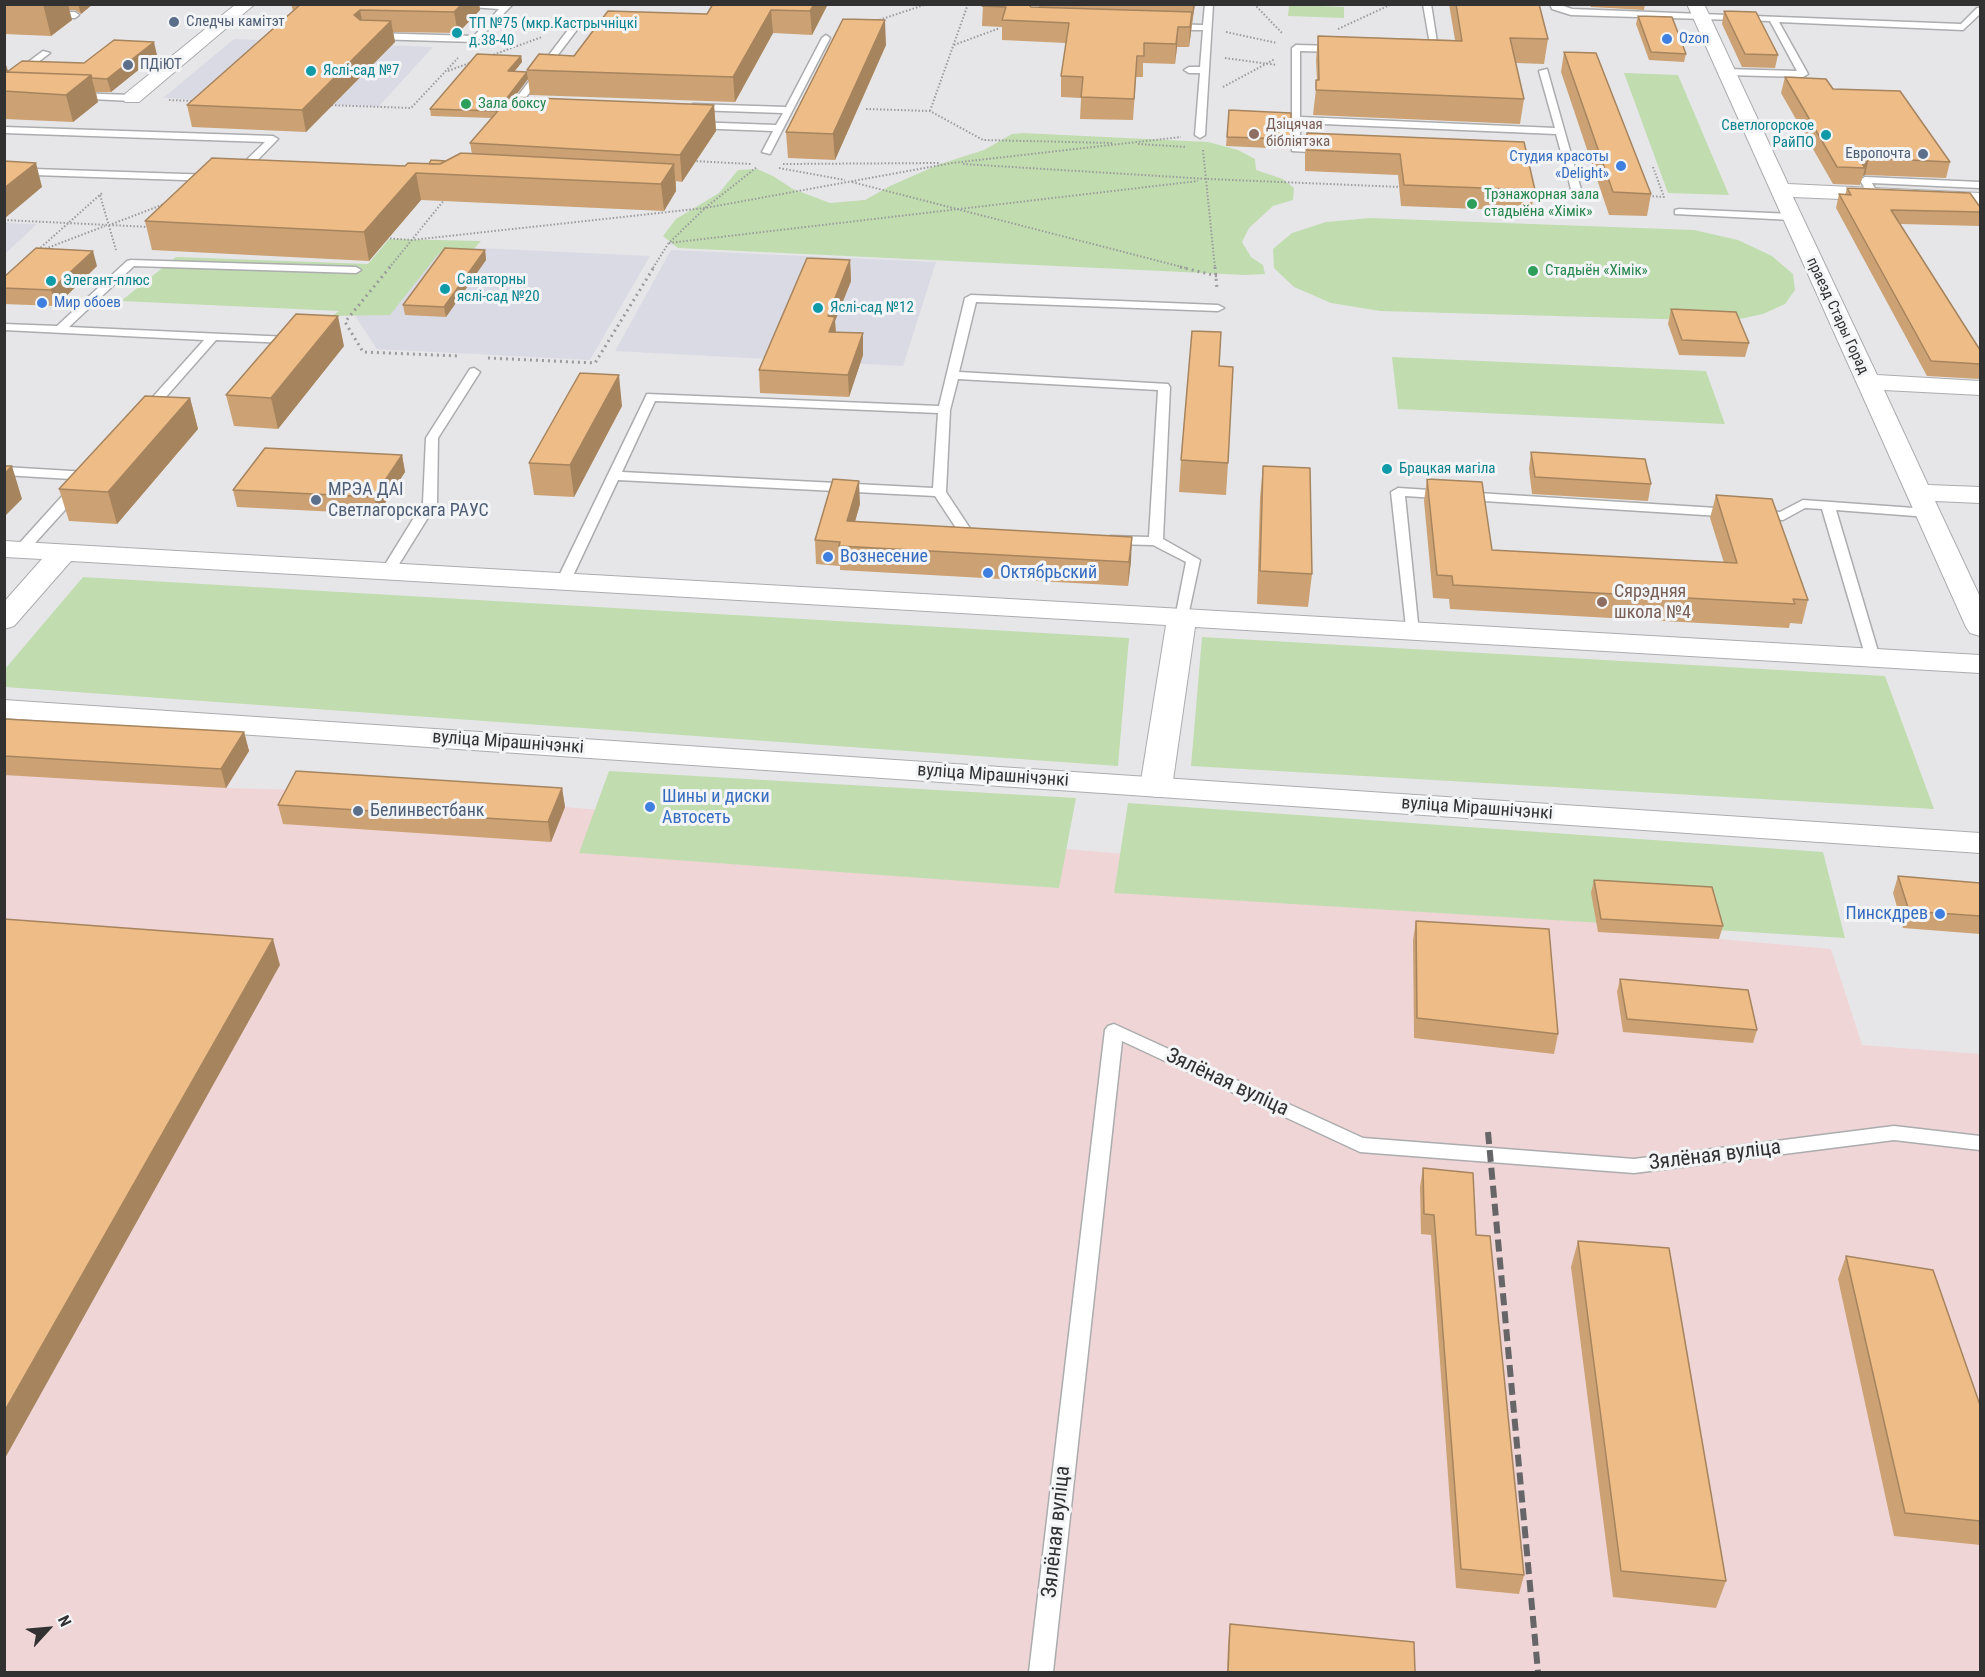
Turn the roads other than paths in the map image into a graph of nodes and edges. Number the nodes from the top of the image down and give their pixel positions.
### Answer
1 (247, 4) edge
2 (432, 4) edge
3 (1209, 4) edge
4 (1427, 4) edge
5 (1554, 4) edge
6 (507, 6) edge
7 (1698, 10) edge
8 (1980, 10) edge
9 (4, 14) edge
10 (75, 15) dead end
11 (1773, 18) junction
12 (632, 26) edge
13 (1160, 26) edge
14 (1207, 28) junction
15 (364, 36) edge
16 (825, 38) road end
17 (1354, 50) edge
18 (1413, 52) edge
19 (46, 53) dead end
20 (1189, 70) dead end
21 (1204, 70) junction
22 (1544, 71) edge
23 (1726, 72) junction
24 (4, 85) edge
25 (65, 96) edge
26 (132, 98) joint
27 (519, 100) junction
28 (531, 100) edge
29 (683, 106) edge
30 (788, 110) junction
31 (518, 118) edge
32 (1295, 120) junction
33 (684, 124) edge
34 (779, 128) junction
35 (4, 130) edge
36 (1560, 131) junction
37 (1200, 135) road end
38 (1331, 150) edge
39 (767, 152) road end
40 (1496, 156) edge
41 (1567, 159) junction
42 (4, 171) edge
43 (232, 179) junction
44 (244, 179) edge
45 (1980, 185) edge
46 (1779, 190) junction
47 (1577, 193) road end
48 (1873, 194) junction
49 (1980, 199) edge
50 (1679, 212) dead end
51 (1792, 217) junction
52 (356, 270) edge
53 (1218, 308) road end
54 (4, 327) edge
55 (60, 329) junction
56 (213, 337) junction
57 (289, 340) edge
58 (474, 372) dead end
59 (953, 375) junction
60 (1868, 382) junction
61 (1980, 388) edge
62 (944, 410) junction
63 (135, 424) edge
64 (4, 471) edge
65 (614, 476) junction
66 (939, 492) junction
67 (1980, 495) edge
68 (1923, 502) junction
69 (1828, 506) junction
70 (992, 538) edge
71 (1098, 540) edge
72 (1156, 541) junction
73 (13, 550) edge
74 (63, 553) junction
75 (388, 571) junction
76 (564, 580) junction
77 (1182, 618) junction
78 (4, 620) edge
79 (1980, 627) edge
80 (1412, 633) junction
81 (1873, 658) junction
82 (1980, 664) edge
83 (4, 709) edge
84 (1156, 787) junction
85 (1980, 843) edge
86 (1980, 1143) edge
87 (1041, 1672) edge

1 - 26 street
2 - 6 lane
3 - 14 lane
4 - 18 lane
5 - 7 lane
6 - 15 lane
7 - 11 lane
7 - 23 street, праезд Стары Горад
8 - 11 lane
9 - 10 lane
11 - 23 lane
12 - 27 lane
13 - 14 lane
14 - 21 lane
16 - 30 lane
17 - 32 lane
19 - 24 lane
20 - 21 lane
21 - 37 lane
22 - 36 lane
23 - 46 street, праезд Стары Горад
25 - 26 lane
27 - 28 lane
27 - 31 lane
29 - 30 lane
30 - 34 lane
32 - 36 lane
32 - 38 lane
33 - 34 lane
34 - 39 lane
35 - 43 lane
36 - 41 lane
40 - 41 lane
41 - 47 lane
42 - 43 lane
43 - 44 lane
45 - 48 lane
46 - 48 street
46 - 51 street, праезд Стары Горад
48 - 49 street
50 - 51 lane
51 - 60 street, праезд Стары Горад
52 - 55 lane
53 - 59 lane
54 - 55 lane
55 - 56 lane
56 - 57 lane
56 - 63 lane
58 - 75 lane
59 - 62 lane
59 - 72 lane
60 - 61 street
60 - 68 street, праезд Стары Горад
62 - 65 lane
62 - 66 lane
64 - 73 lane
65 - 66 lane
65 - 76 lane
66 - 70 lane
67 - 68 street
68 - 69 lane
68 - 79 street, праезд Стары Горад
69 - 80 lane
69 - 81 lane
71 - 72 lane
72 - 77 lane
73 - 74 street
74 - 75 street
74 - 78 street
75 - 76 street
76 - 77 street
77 - 80 street
77 - 84 street
80 - 81 street
81 - 82 street
83 - 84 street, вуліца Мірашнічэнкі
84 - 85 street, вуліца Мірашнічэнкі
86 - 87 lane, Зялёная вуліца

